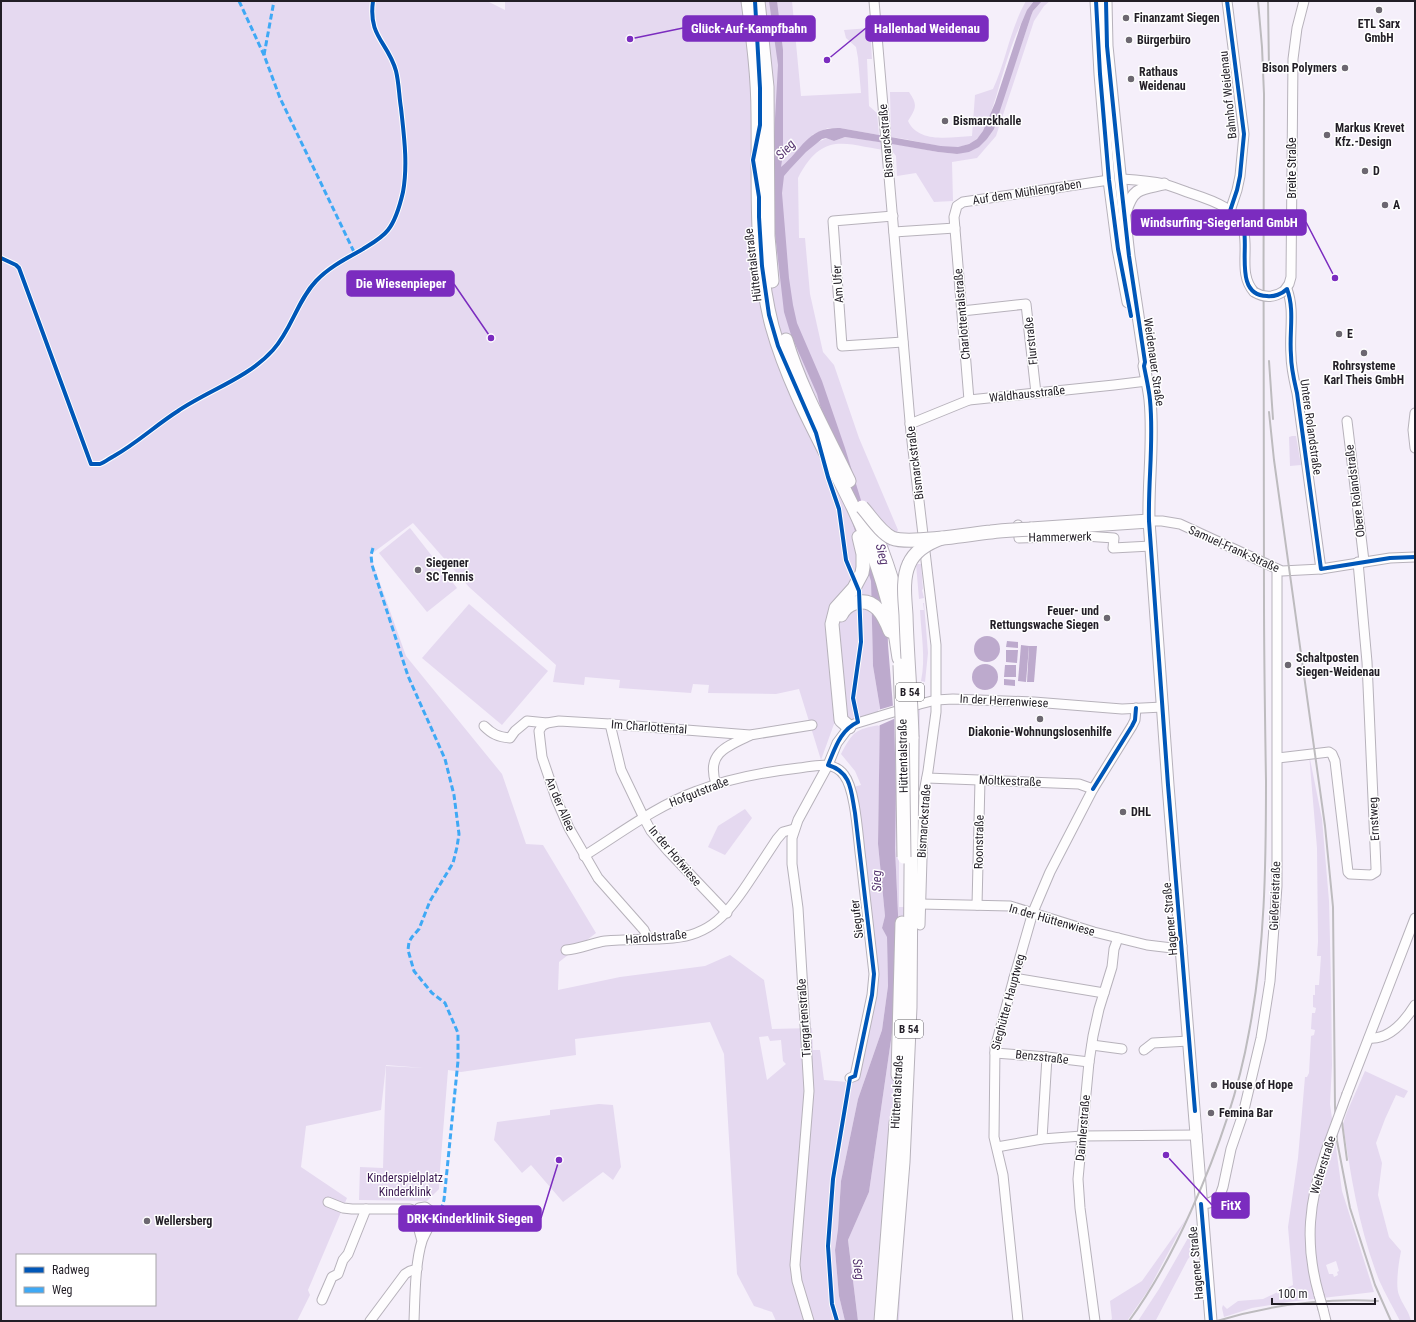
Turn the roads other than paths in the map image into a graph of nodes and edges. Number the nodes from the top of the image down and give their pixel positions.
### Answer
1 (748, 1) edge
2 (758, 1) edge
3 (874, 1) edge
4 (1096, 1) edge
5 (1106, 1) edge
6 (1227, 1) edge
7 (1304, 1) edge
8 (1121, 179) junction
9 (1109, 180) junction
10 (1164, 184) junction
11 (1230, 210) junction
12 (1124, 215) junction
13 (893, 216) junction
14 (954, 217) joint
15 (955, 228) junction
16 (894, 232) junction
17 (1124, 257) junction
18 (1285, 290) junction
19 (962, 311) junction
20 (903, 342) junction
21 (1147, 380) junction
22 (1036, 393) junction
23 (969, 400) junction
24 (1415, 413) edge
25 (1347, 421) dead end
26 (910, 424) junction
27 (1415, 448) edge
28 (858, 507) junction
29 (1149, 521) junction
30 (923, 537) junction
31 (942, 538) junction
32 (1151, 546) junction
33 (1415, 557) edge
34 (1361, 562) junction
35 (1321, 568) junction
36 (1277, 570) junction
37 (850, 598) junction
38 (907, 647) junction
39 (899, 658) junction
40 (936, 700) junction
41 (1163, 707) junction
42 (1136, 708) junction
43 (547, 723) junction
44 (610, 724) junction
45 (812, 725) dead end
46 (484, 726) dead end
47 (1164, 726) joint
48 (849, 727) junction
49 (750, 735) junction
50 (1278, 758) junction
51 (828, 765) junction
52 (927, 778) junction
53 (980, 780) junction
54 (716, 784) junction
55 (1093, 789) junction
56 (644, 818) junction
57 (794, 829) junction
58 (584, 856) junction
59 (920, 904) junction
60 (977, 905) junction
61 (1033, 912) junction
62 (727, 913) junction
63 (1415, 918) edge
64 (920, 925) dead end
65 (1118, 938) junction
66 (648, 939) junction
67 (1182, 946) junction
68 (566, 950) dead end
69 (1014, 978) junction
70 (1104, 993) junction
71 (1415, 1005) edge
72 (1369, 1038) junction
73 (1189, 1041) junction
74 (1092, 1045) junction
75 (1122, 1049) dead end
76 (1144, 1050) dead end
77 (995, 1053) junction
78 (1047, 1057) junction
79 (1089, 1062) junction
80 (850, 1078) dead end
81 (1197, 1135) junction
82 (1082, 1136) junction
83 (1042, 1139) junction
84 (997, 1148) junction
85 (328, 1202) dead end
86 (1201, 1204) junction
87 (366, 1209) junction
88 (416, 1212) junction
89 (422, 1241) junction
90 (417, 1269) junction
91 (322, 1300) dead end
92 (370, 1321) edge
93 (414, 1321) edge
94 (809, 1321) edge
95 (881, 1321) edge
96 (890, 1321) edge
97 (1018, 1321) edge
98 (1095, 1321) edge
99 (1211, 1321) edge
100 (1326, 1321) edge

1 - 28 highway, Hüttentalstraße / B 54
2 - 28 highway, Hüttentalstraße / B 54
3 - 13 street, Bismarckstraße
4 - 9 main road, Weidenauer Straße
5 - 8 main road, Weidenauer Straße
6 - 11 street, Bahnhof Weidenau
7 - 18 street, Breite Straße
8 - 9 main road
8 - 10 street
8 - 12 main road, Weidenauer Straße
9 - 14 street, Auf dem Mühlengraben
9 - 17 main road, Weidenauer Straße
10 - 11 street
10 - 12 main road
11 - 18 street, bridge
12 - 17 main road, Weidenauer Straße
13 - 16 street, Bismarckstraße
13 - 20 street, Am Ufer
14 - 15 street, Charlottentalstraße
15 - 16 street
15 - 19 street, Charlottentalstraße
16 - 20 street, Bismarckstraße
17 - 21 main road, Weidenauer Straße
18 - 35 street, Untere Rolandstraße
19 - 22 street, Flurstraße
19 - 23 street, Charlottentalstraße
20 - 26 street, Bismarckstraße
21 - 22 street, Waldhausstraße
21 - 29 main road, Weidenauer Straße
22 - 23 street, Waldhausstraße
23 - 26 street, Waldhausstraße
24 - 27 street
25 - 34 street, Obere Rolandstraße
26 - 30 street, Bismarckstraße
28 - 31 highway, bridge
28 - 37 highway
28 - 38 highway, Hüttentalstraße / B 54, bridge
28 - 39 highway, Hüttentalstraße / B 54
29 - 31 highway, bridge
29 - 32 main road, Weidenauer Straße
29 - 36 street, Samuel-Frank-Straße
30 - 32 street, Hammerwerk
30 - 40 street, Bismarckstraße
31 - 38 highway, bridge
32 - 41 main road, Weidenauer Straße
33 - 34 street, Samuel-Frank-Straße
34 - 35 street, Samuel-Frank-Straße
34 - 50 street, Ernstweg
35 - 36 street, Samuel-Frank-Straße
36 - 50 street, Gießereistraße
37 - 39 highway
37 - 48 highway
38 - 96 highway, Hüttentalstraße / B 54, bridge
39 - 95 highway, Hüttentalstraße / B 54, bridge
40 - 42 street, In der Herrenwiese
40 - 48 street, In der Herrenwiese, bridge
40 - 52 street, Bismarckstraße
41 - 42 street, In der Herrenwiese
41 - 47 main road, Weidenauer Straße
42 - 55 street, Sieghütter Hauptweg
43 - 44 street, Im Charlottental
43 - 46 street
43 - 58 street, An der Allee
44 - 49 street, Im Charlottental
44 - 56 street, In der Hofwiese
45 - 49 street, Im Charlottental
47 - 67 main road, Hagener Straße
48 - 51 street, Tiergartenstraße
49 - 54 street, Im Charlottental
50 - 86 street, Gießereistraße
51 - 54 street, Hofgutstraße
51 - 57 street, Tiergartenstraße
51 - 80 street, Siegufer
52 - 53 street, Moltkestraße
52 - 59 street, Bismarckstraße
53 - 55 street, Moltkestraße
53 - 60 street, Roonstraße
54 - 56 street, Hofgutstraße
55 - 61 street, Sieghütter Hauptweg
56 - 58 street, Hofgutstraße
56 - 62 street, In der Hofwiese
57 - 62 street, Haroldstraße
57 - 94 street, Tiergartenstraße
58 - 66 street, An der Allee
59 - 60 street, In der Hüttenwiese
59 - 64 street, Bismarckstraße
60 - 61 street, In der Hüttenwiese
61 - 65 street, In der Hüttenwiese
61 - 69 street, Sieghütter Hauptweg
62 - 66 street, Haroldstraße
63 - 72 street, Welterstraße
65 - 67 street, In der Hüttenwiese
65 - 70 street, Daimlerstraße
66 - 68 street, Haroldstraße
67 - 73 main road, Hagener Straße
69 - 70 street
69 - 77 street, Sieghütter Hauptweg
70 - 74 street, Daimlerstraße
71 - 72 street
72 - 100 street, Welterstraße, bridge
73 - 76 street
73 - 81 main road, Hagener Straße
74 - 75 street
74 - 79 street, Daimlerstraße
77 - 78 street, Benzstraße
77 - 84 street, Sieghütter Hauptweg
78 - 79 street, Benzstraße
78 - 83 street
79 - 82 street, Daimlerstraße
81 - 82 street
81 - 86 main road, Hagener Straße
82 - 83 street
82 - 98 street, Daimlerstraße
83 - 84 street
84 - 97 street, Sieghütter Hauptweg
85 - 87 street
86 - 99 main road, Hagener Straße
87 - 88 street
87 - 91 street
88 - 89 street
88 - 89 street
89 - 90 street
90 - 92 street
90 - 93 street

